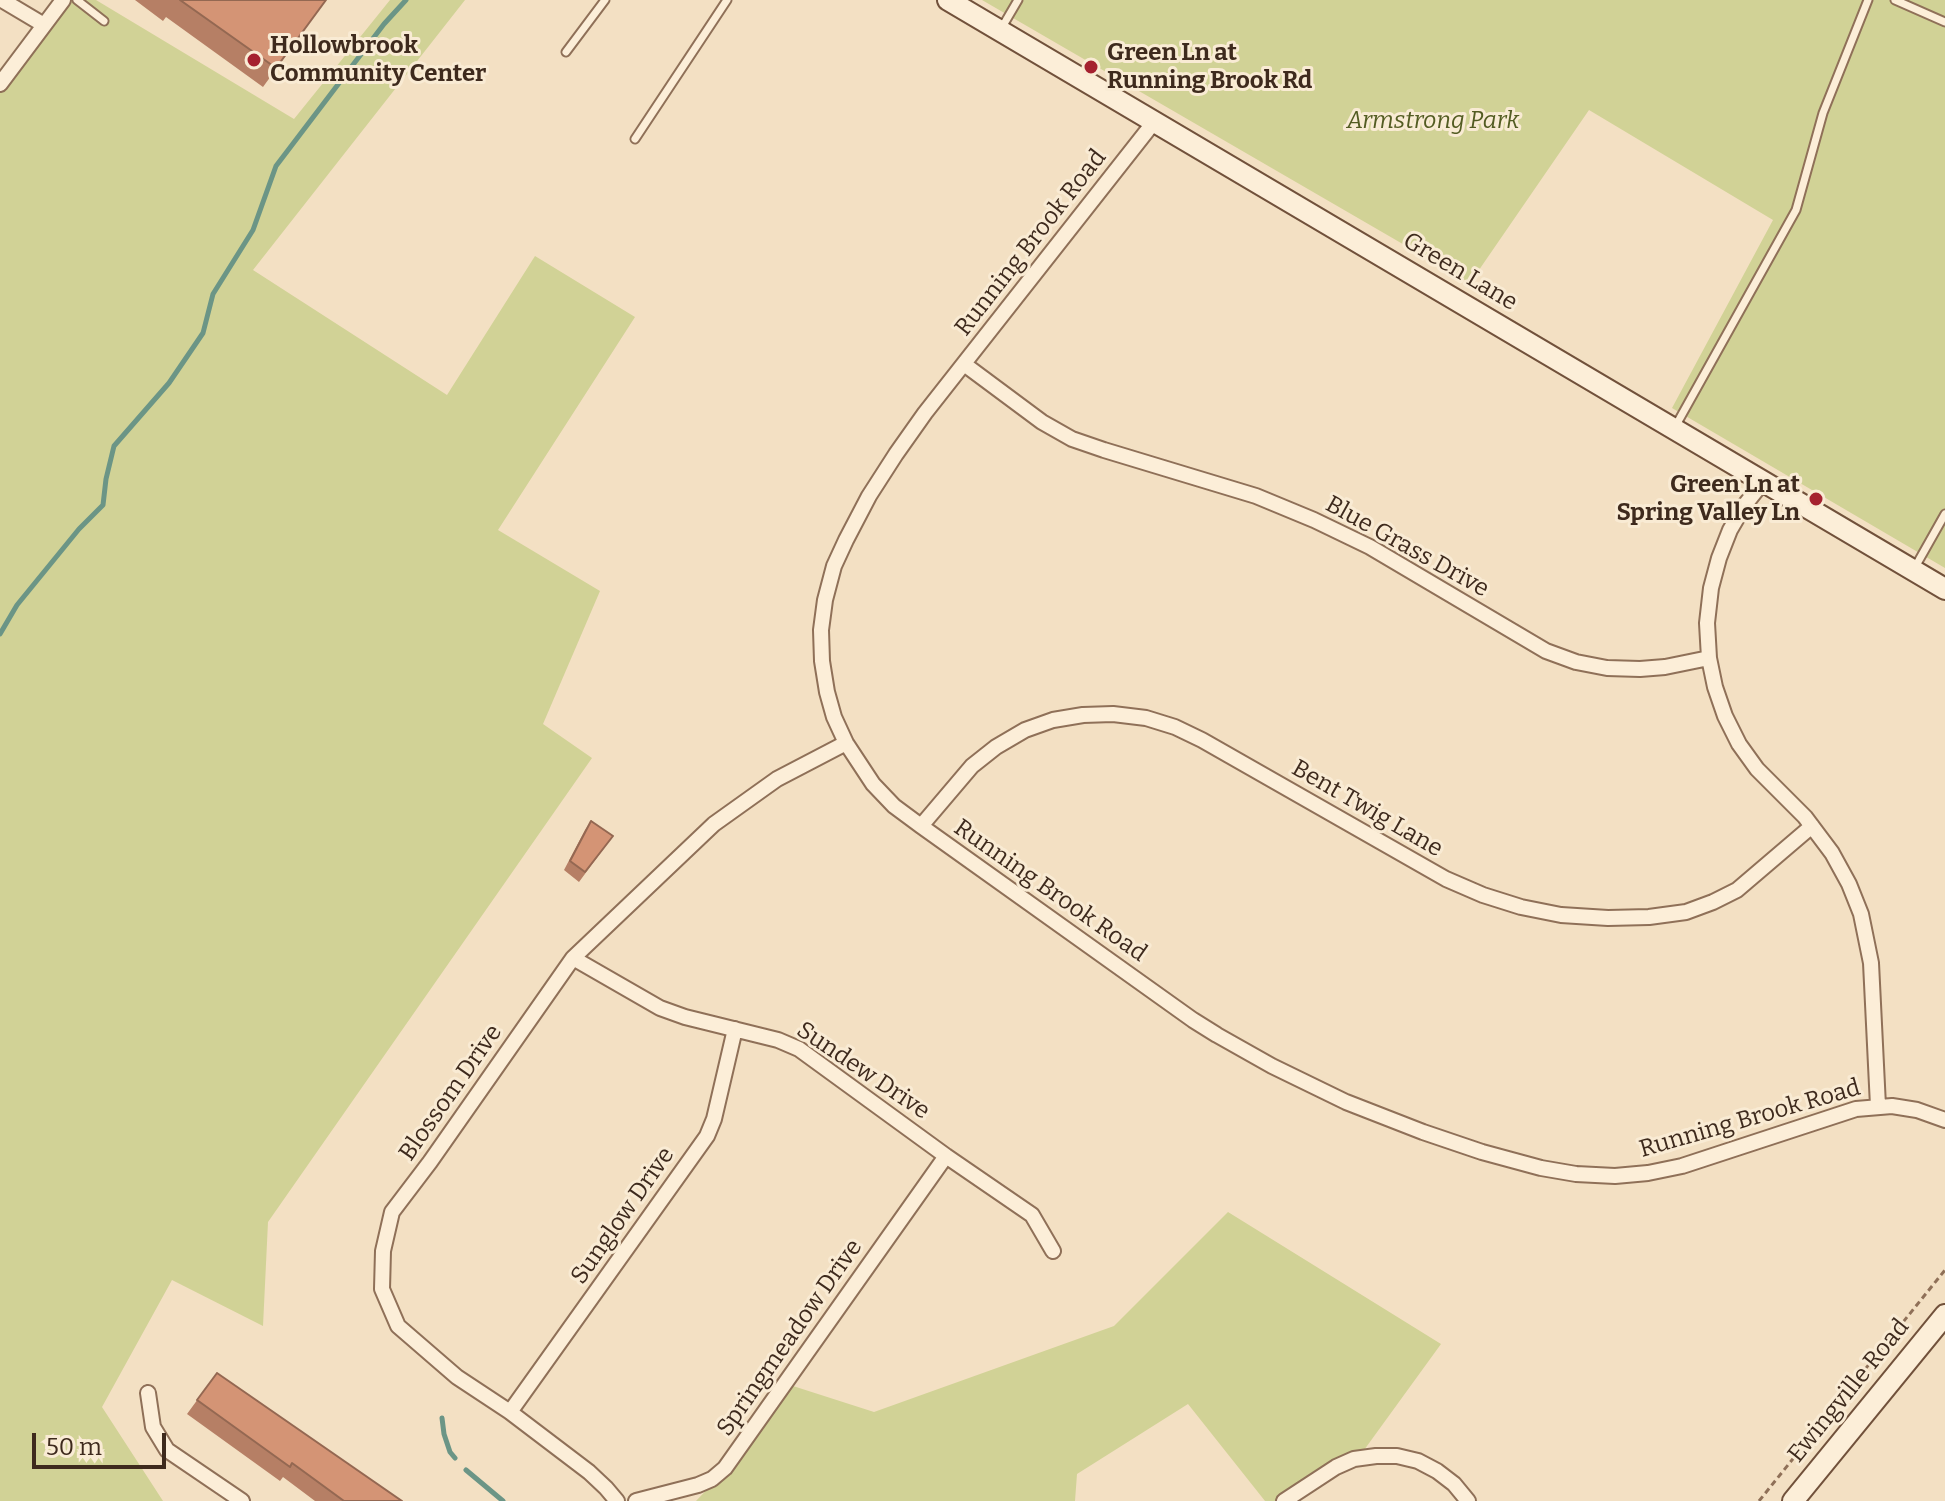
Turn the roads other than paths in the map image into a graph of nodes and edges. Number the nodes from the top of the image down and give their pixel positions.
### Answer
1 (2, 0) edge
2 (63, 0) edge
3 (77, 0) edge
4 (605, 0) edge
5 (727, 0) edge
6 (948, 0) edge
7 (1018, 0) edge
8 (1868, 0) edge
9 (1895, 0) edge
10 (104, 21) dead end
11 (1945, 22) edge
12 (44, 25) junction
13 (1000, 31) junction
14 (566, 52) dead end
15 (0, 84) edge
16 (1154, 122) junction
17 (635, 139) dead end
18 (964, 364) junction
19 (1674, 429) junction
20 (1763, 482) junction
21 (1945, 514) edge
22 (1913, 571) junction
23 (1945, 589) edge
24 (1709, 658) junction
25 (846, 743) junction
26 (921, 826) junction
27 (1812, 826) junction
28 (573, 958) junction
29 (735, 1029) junction
30 (1878, 1106) junction
31 (1945, 1120) edge
32 (946, 1156) junction
33 (1053, 1251) dead end
34 (1945, 1315) edge
35 (148, 1393) dead end
36 (510, 1412) junction
37 (242, 1501) edge
38 (617, 1501) edge
39 (636, 1501) edge
40 (1284, 1501) edge
41 (1468, 1501) edge
42 (1793, 1501) edge

1 - 12 street
2 - 12 street
3 - 10 lane
4 - 14 lane
5 - 17 lane
6 - 13 street, Green Lane
7 - 13 lane
8 - 19 lane
9 - 11 lane
12 - 15 street
13 - 16 street, Green Lane
16 - 18 street, Running Brook Road
16 - 19 street, Green Lane
18 - 24 street, Blue Grass Drive
18 - 25 street, Running Brook Road
19 - 20 street, Green Lane
20 - 22 street, Green Lane
20 - 24 street
21 - 22 lane
22 - 23 street, Green Lane
24 - 27 street
25 - 26 street, Running Brook Road
25 - 28 street, Blossom Drive
26 - 27 street, Bent Twig Lane
26 - 30 street, Running Brook Road
27 - 30 street
28 - 29 street, Sundew Drive
28 - 36 street, Blossom Drive
29 - 32 street, Sundew Drive
29 - 36 street, Sunglow Drive
30 - 31 street, Running Brook Road
32 - 33 street, Sundew Drive
32 - 39 street, Springmeadow Drive
34 - 42 street, Ewingville Road
35 - 37 street
36 - 38 street, Blossom Drive
40 - 41 street

